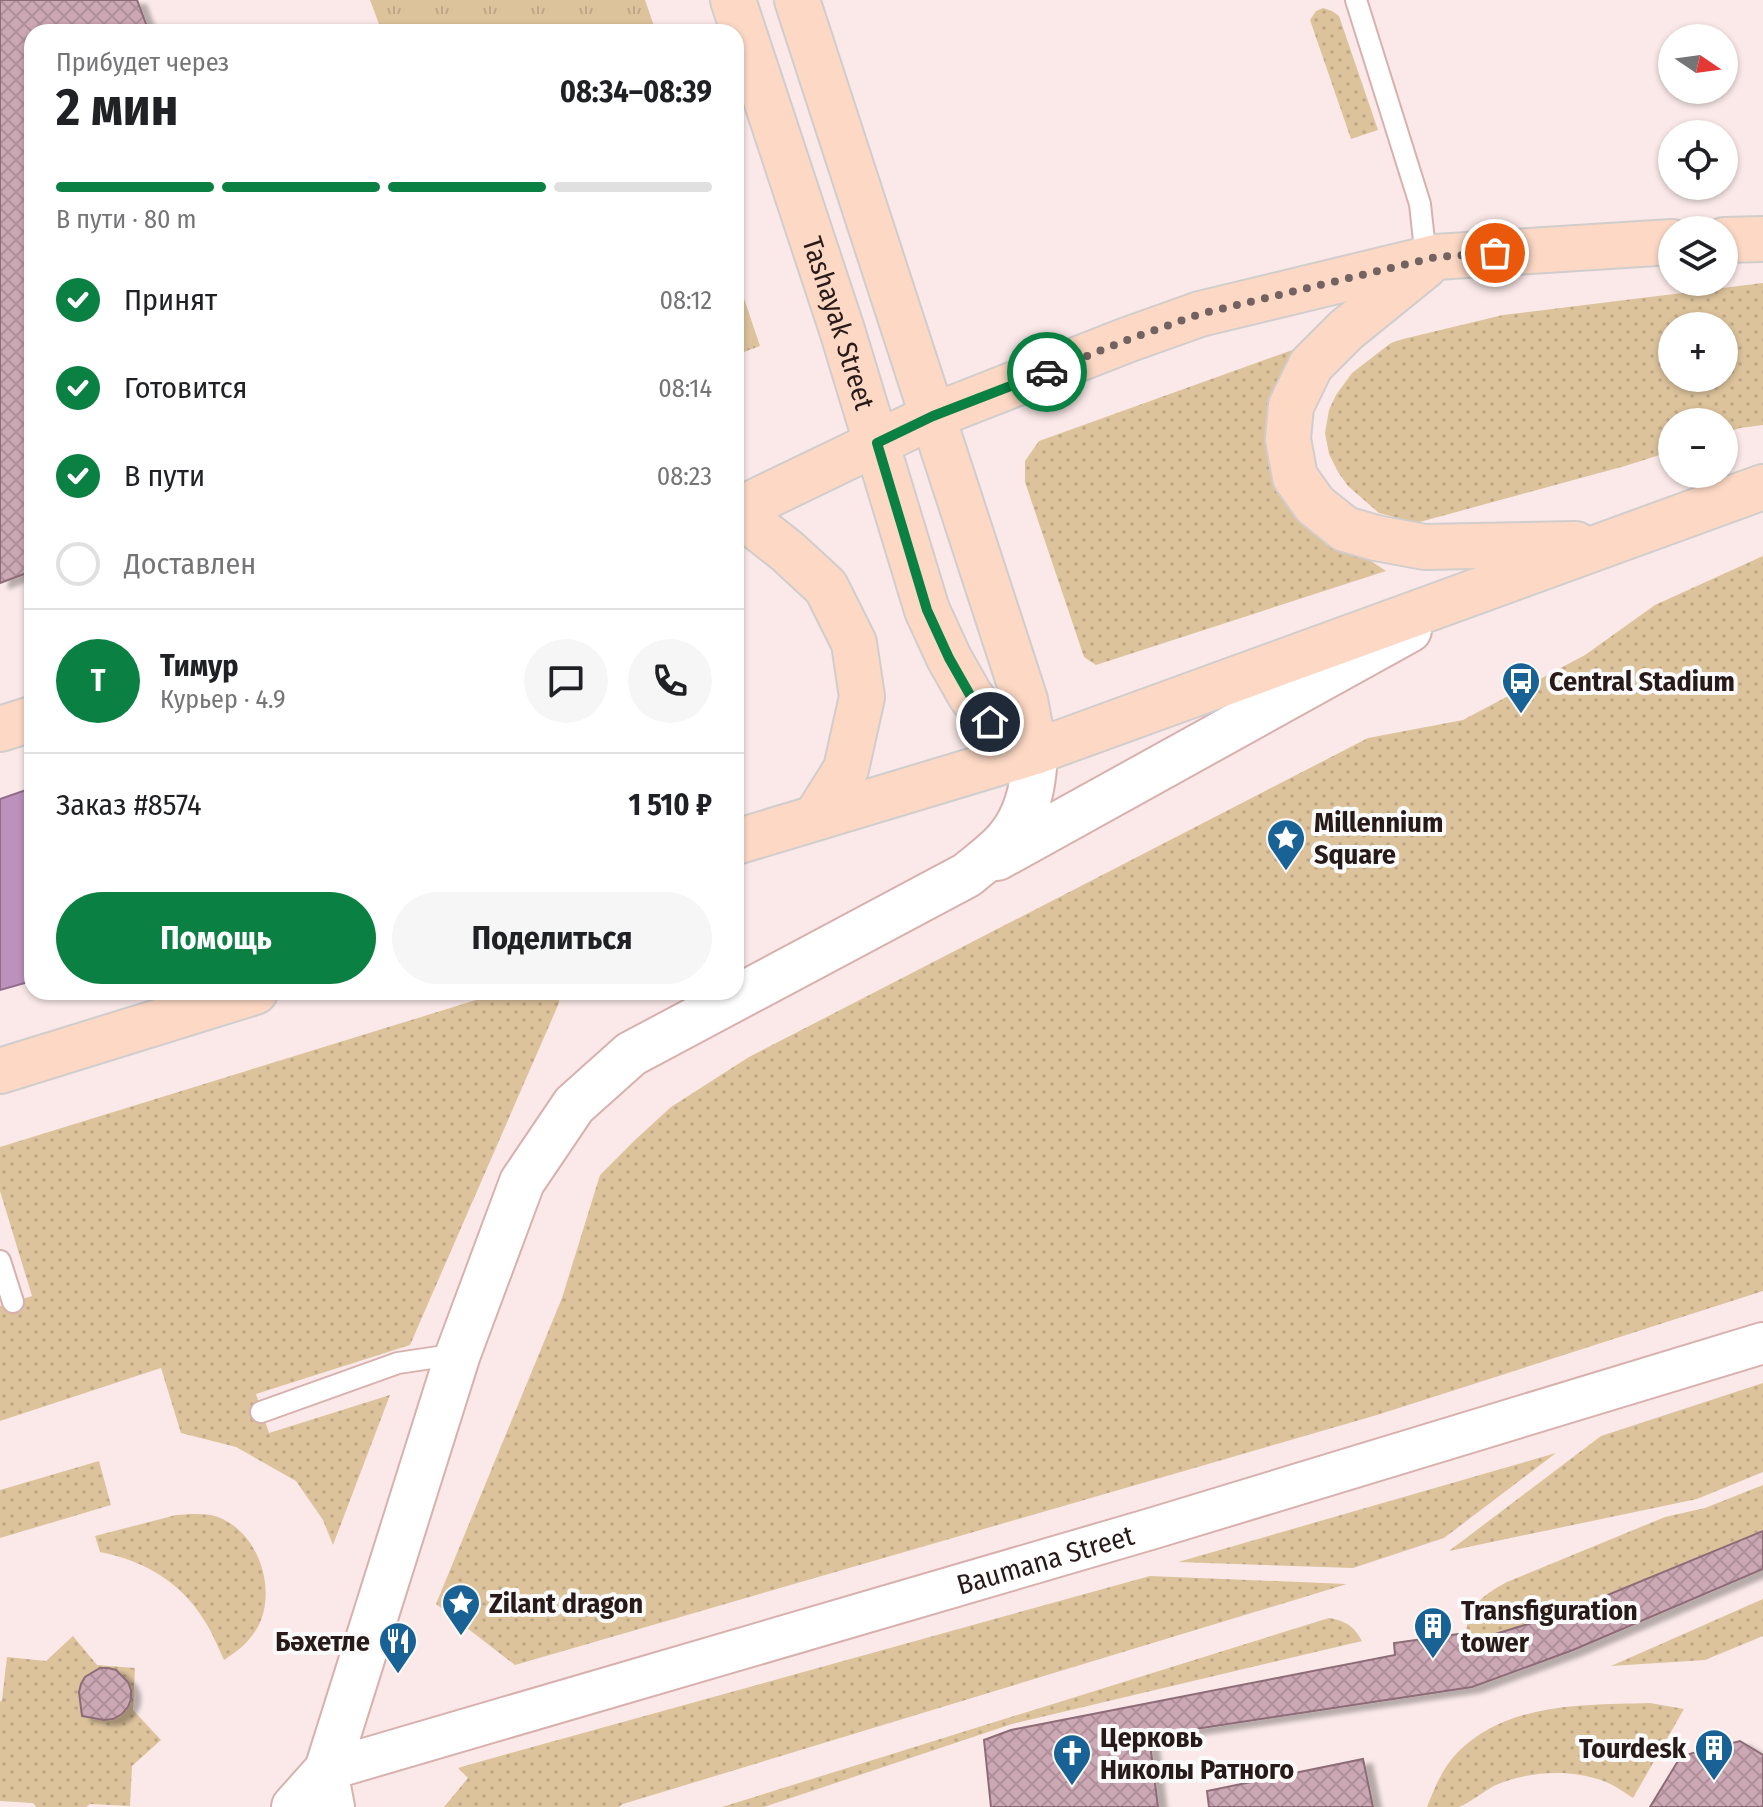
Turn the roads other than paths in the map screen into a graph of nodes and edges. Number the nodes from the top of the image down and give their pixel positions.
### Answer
1 (733, 0) edge
2 (797, 0) edge
3 (1356, 0) edge
4 (741, 24) edge
5 (744, 33) edge
6 (1763, 239) edge
7 (1738, 240) edge
8 (1658, 243) edge
9 (1431, 258) junction
10 (933, 416) junction
11 (877, 443) junction
12 (1763, 487) edge
13 (744, 507) edge
14 (744, 517) edge
15 (1610, 543) junction
16 (1473, 594) junction
17 (24, 722) edge
18 (0, 729) edge
19 (1035, 752) junction
20 (816, 817) junction
21 (744, 840) edge
22 (967, 875) junction
23 (744, 994) edge
24 (229, 1000) edge
25 (732, 1000) edge
26 (0, 1071) edge
27 (0, 1261) edge
28 (13, 1302) dead end
29 (1763, 1343) edge
30 (458, 1354) junction
31 (261, 1412) dead end
32 (330, 1788) edge
33 (294, 1807) edge

1 - 4 main road, Tashayak Street
2 - 10 main road
3 - 9 lane
5 - 11 main road, Tashayak Street
6 - 7 main road
8 - 9 main road
9 - 10 main road
9 - 15 main road
10 - 11 main road
10 - 19 main road
11 - 13 main road
11 - 19 main road, Tashayak Street
12 - 15 main road
14 - 20 main road
15 - 16 main road
16 - 19 main road
16 - 22 street
17 - 18 main road
19 - 20 main road
19 - 22 street
20 - 21 main road
22 - 23 street
24 - 26 main road
25 - 30 street
27 - 28 lane
29 - 32 street, Baumana Street
30 - 31 lane
30 - 32 street
32 - 33 street

